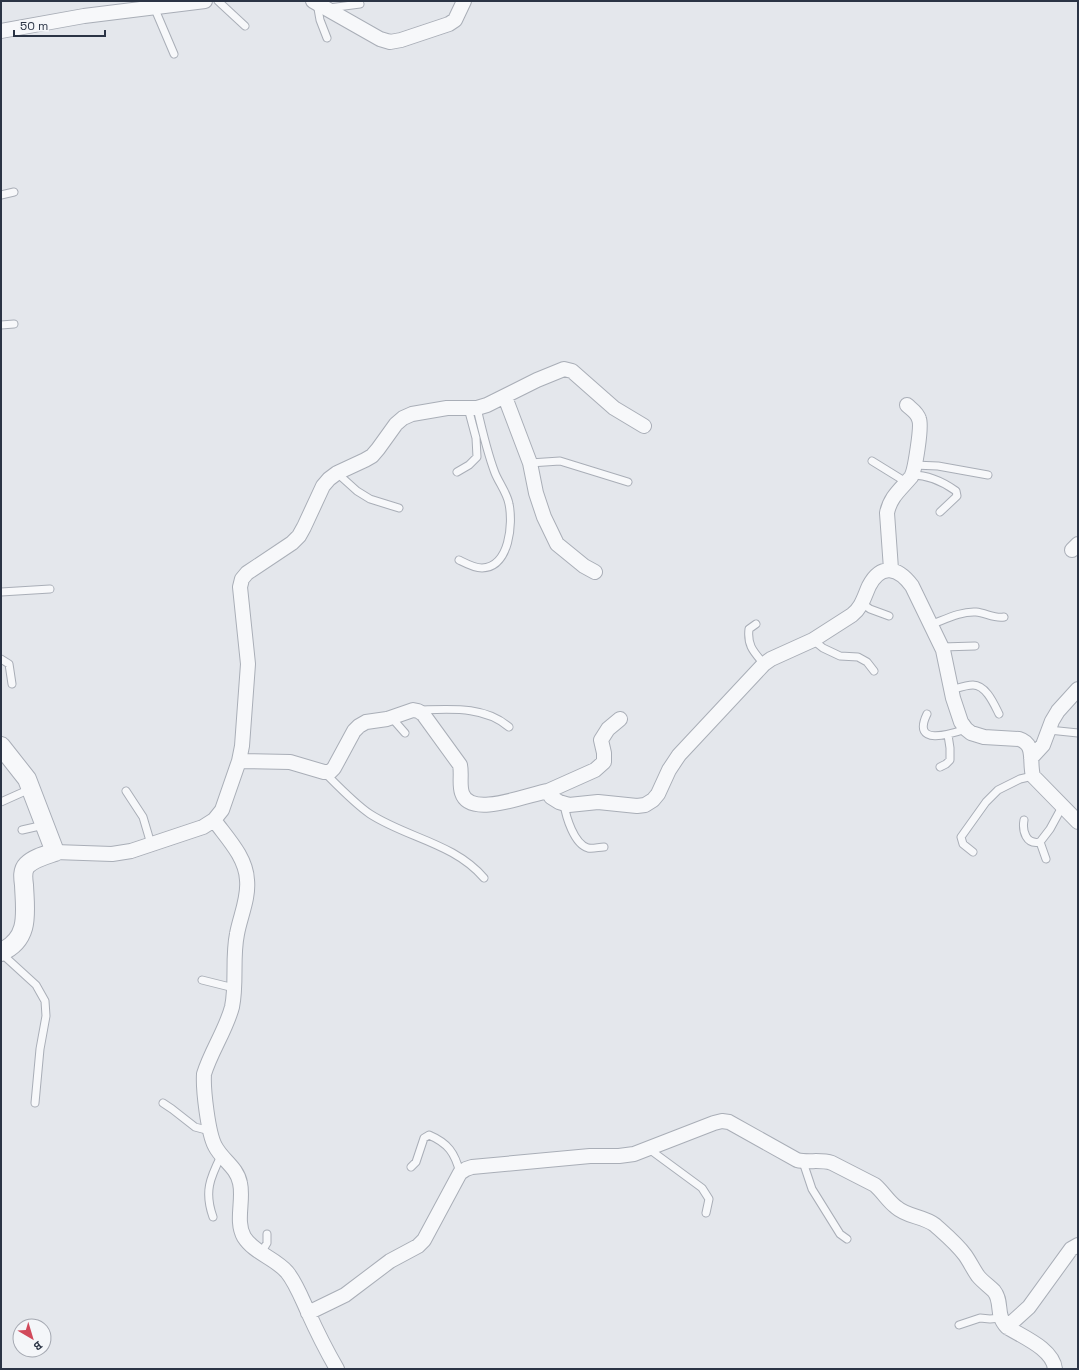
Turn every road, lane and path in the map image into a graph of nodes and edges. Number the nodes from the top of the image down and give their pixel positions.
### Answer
1 (205, 1) edge
2 (218, 1) edge
3 (464, 1) edge
4 (319, 4) edge
5 (360, 4) dead end
6 (154, 7) junction
7 (245, 26) dead end
8 (1, 31) edge
9 (327, 38) dead end
10 (174, 54) dead end
11 (14, 192) dead end
12 (1, 195) edge
13 (14, 324) dead end
14 (1, 325) edge
15 (505, 397) junction
16 (906, 405) dead end
17 (472, 408) junction
18 (644, 426) dead end
19 (872, 461) dead end
20 (530, 463) junction
21 (337, 472) junction
22 (457, 472) dead end
23 (910, 474) junction
24 (988, 475) dead end
25 (628, 482) dead end
26 (399, 508) dead end
27 (940, 512) dead end
28 (459, 560) dead end
29 (891, 569) junction
30 (595, 572) dead end
31 (50, 589) dead end
32 (1, 592) edge
33 (862, 604) junction
34 (889, 616) dead end
35 (1004, 617) dead end
36 (756, 624) dead end
37 (930, 625) junction
38 (814, 640) junction
39 (975, 646) dead end
40 (942, 647) junction
41 (1, 660) edge
42 (764, 664) junction
43 (874, 671) dead end
44 (12, 684) dead end
45 (1078, 689) edge
46 (951, 690) junction
47 (418, 711) junction
48 (927, 714) dead end
49 (999, 714) dead end
50 (391, 717) junction
51 (620, 720) dead end
52 (510, 727) dead end
53 (966, 729) junction
54 (1049, 730) junction
55 (405, 733) dead end
56 (1078, 733) edge
57 (948, 735) junction
58 (2, 747) edge
59 (1031, 758) junction
60 (239, 761) junction
61 (940, 767) dead end
62 (324, 772) junction
63 (1033, 776) junction
64 (27, 781) junction
65 (126, 791) dead end
66 (548, 791) junction
67 (1, 802) edge
68 (564, 804) junction
69 (1062, 807) junction
70 (214, 820) junction
71 (1024, 820) dead end
72 (1078, 822) edge
73 (44, 824) junction
74 (22, 830) dead end
75 (1040, 842) junction
76 (151, 844) junction
77 (604, 847) dead end
78 (55, 852) junction
79 (973, 852) dead end
80 (1046, 859) dead end
81 (484, 878) dead end
82 (1, 952) edge
83 (202, 980) dead end
84 (234, 988) junction
85 (35, 1102) dead end
86 (163, 1103) dead end
87 (210, 1131) junction
88 (649, 1149) junction
89 (221, 1156) junction
90 (803, 1162) junction
91 (411, 1168) dead end
92 (460, 1173) junction
93 (706, 1213) dead end
94 (212, 1217) dead end
95 (267, 1234) dead end
96 (848, 1240) dead end
97 (1078, 1245) edge
98 (261, 1252) junction
99 (308, 1313) junction
100 (1004, 1323) junction
101 (959, 1325) dead end
102 (337, 1369) edge
103 (1055, 1369) edge

1 - 6 street
2 - 7 lane
3 - 4 street
4 - 5 lane
4 - 9 lane
6 - 8 street
6 - 10 lane
11 - 12 lane
13 - 14 lane
15 - 17 street
15 - 18 street
15 - 20 street
16 - 23 street
17 - 21 street
17 - 22 lane
17 - 28 lane
19 - 23 lane
20 - 25 lane
20 - 30 street
21 - 26 lane
21 - 60 street
23 - 24 lane
23 - 27 lane
23 - 29 street
29 - 33 street
29 - 37 street
31 - 32 lane
33 - 34 lane
33 - 38 street
35 - 37 lane
36 - 42 lane
37 - 40 street
38 - 42 street
38 - 43 lane
39 - 40 lane
40 - 46 street
41 - 44 lane
42 - 68 street
45 - 54 street
46 - 49 lane
46 - 53 street
47 - 50 street
47 - 52 lane
47 - 66 street
48 - 57 lane
50 - 55 lane
50 - 62 street
51 - 66 street
53 - 57 lane
53 - 59 street
54 - 56 lane
54 - 59 street
57 - 61 lane
58 - 64 street
59 - 63 street
60 - 62 street
60 - 70 street
62 - 81 lane
63 - 69 street
63 - 79 lane
64 - 67 lane
64 - 73 street
65 - 76 lane
66 - 68 street
68 - 77 lane
69 - 72 street
69 - 75 lane
70 - 76 street
70 - 84 street
71 - 75 lane
73 - 74 lane
73 - 78 street
75 - 80 lane
76 - 78 street
78 - 82 street
82 - 85 lane
83 - 84 lane
84 - 87 street
86 - 87 lane
87 - 89 street
88 - 90 street
88 - 92 street
88 - 93 lane
89 - 94 lane
89 - 98 street
90 - 96 lane
90 - 100 street
91 - 92 lane
92 - 99 street
95 - 98 lane
97 - 100 street
98 - 99 street
99 - 102 street
100 - 101 lane
100 - 103 street

